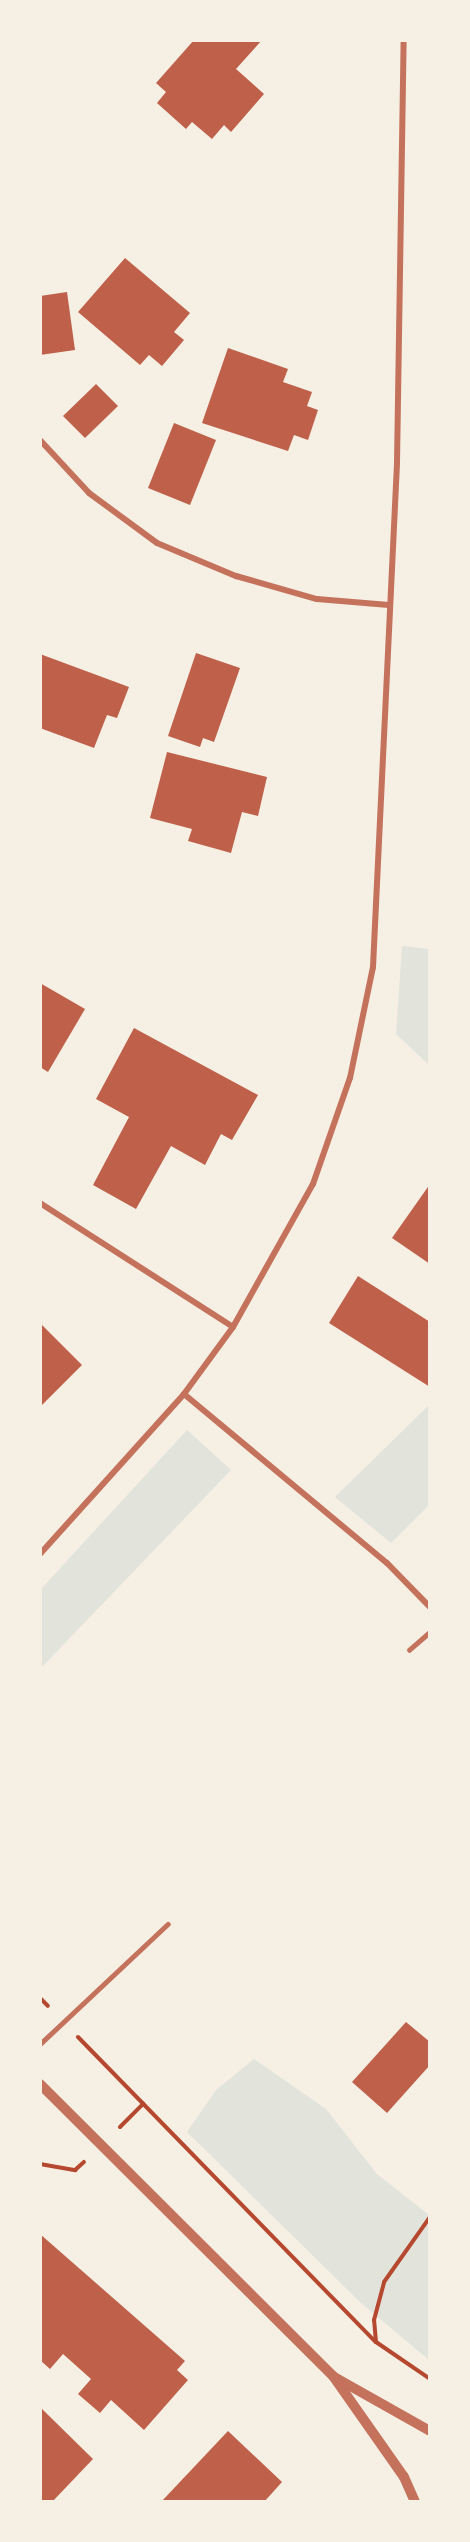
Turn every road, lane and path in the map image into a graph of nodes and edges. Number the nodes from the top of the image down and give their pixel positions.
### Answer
1 (404, 40) edge
2 (40, 440) edge
3 (389, 605) junction
4 (40, 1203) edge
5 (233, 1327) junction
6 (184, 1394) junction
7 (40, 1554) edge
8 (429, 1607) edge
9 (429, 1632) edge
10 (409, 1650) dead end
11 (168, 1924) dead end
12 (40, 1998) edge
13 (64, 2023) junction
14 (40, 2044) edge
15 (41, 2087) edge
16 (429, 2217) edge
17 (376, 2343) junction
18 (333, 2376) junction
19 (429, 2379) edge
20 (429, 2431) edge
21 (416, 2502) edge

1 - 3 street
2 - 3 street
3 - 5 street
4 - 5 street
5 - 6 street
6 - 7 street
6 - 8 street
9 - 10 lane
11 - 13 lane
12 - 13 path
13 - 14 lane
13 - 17 path
15 - 18 street
16 - 17 path
17 - 19 path
18 - 20 street
18 - 21 street

